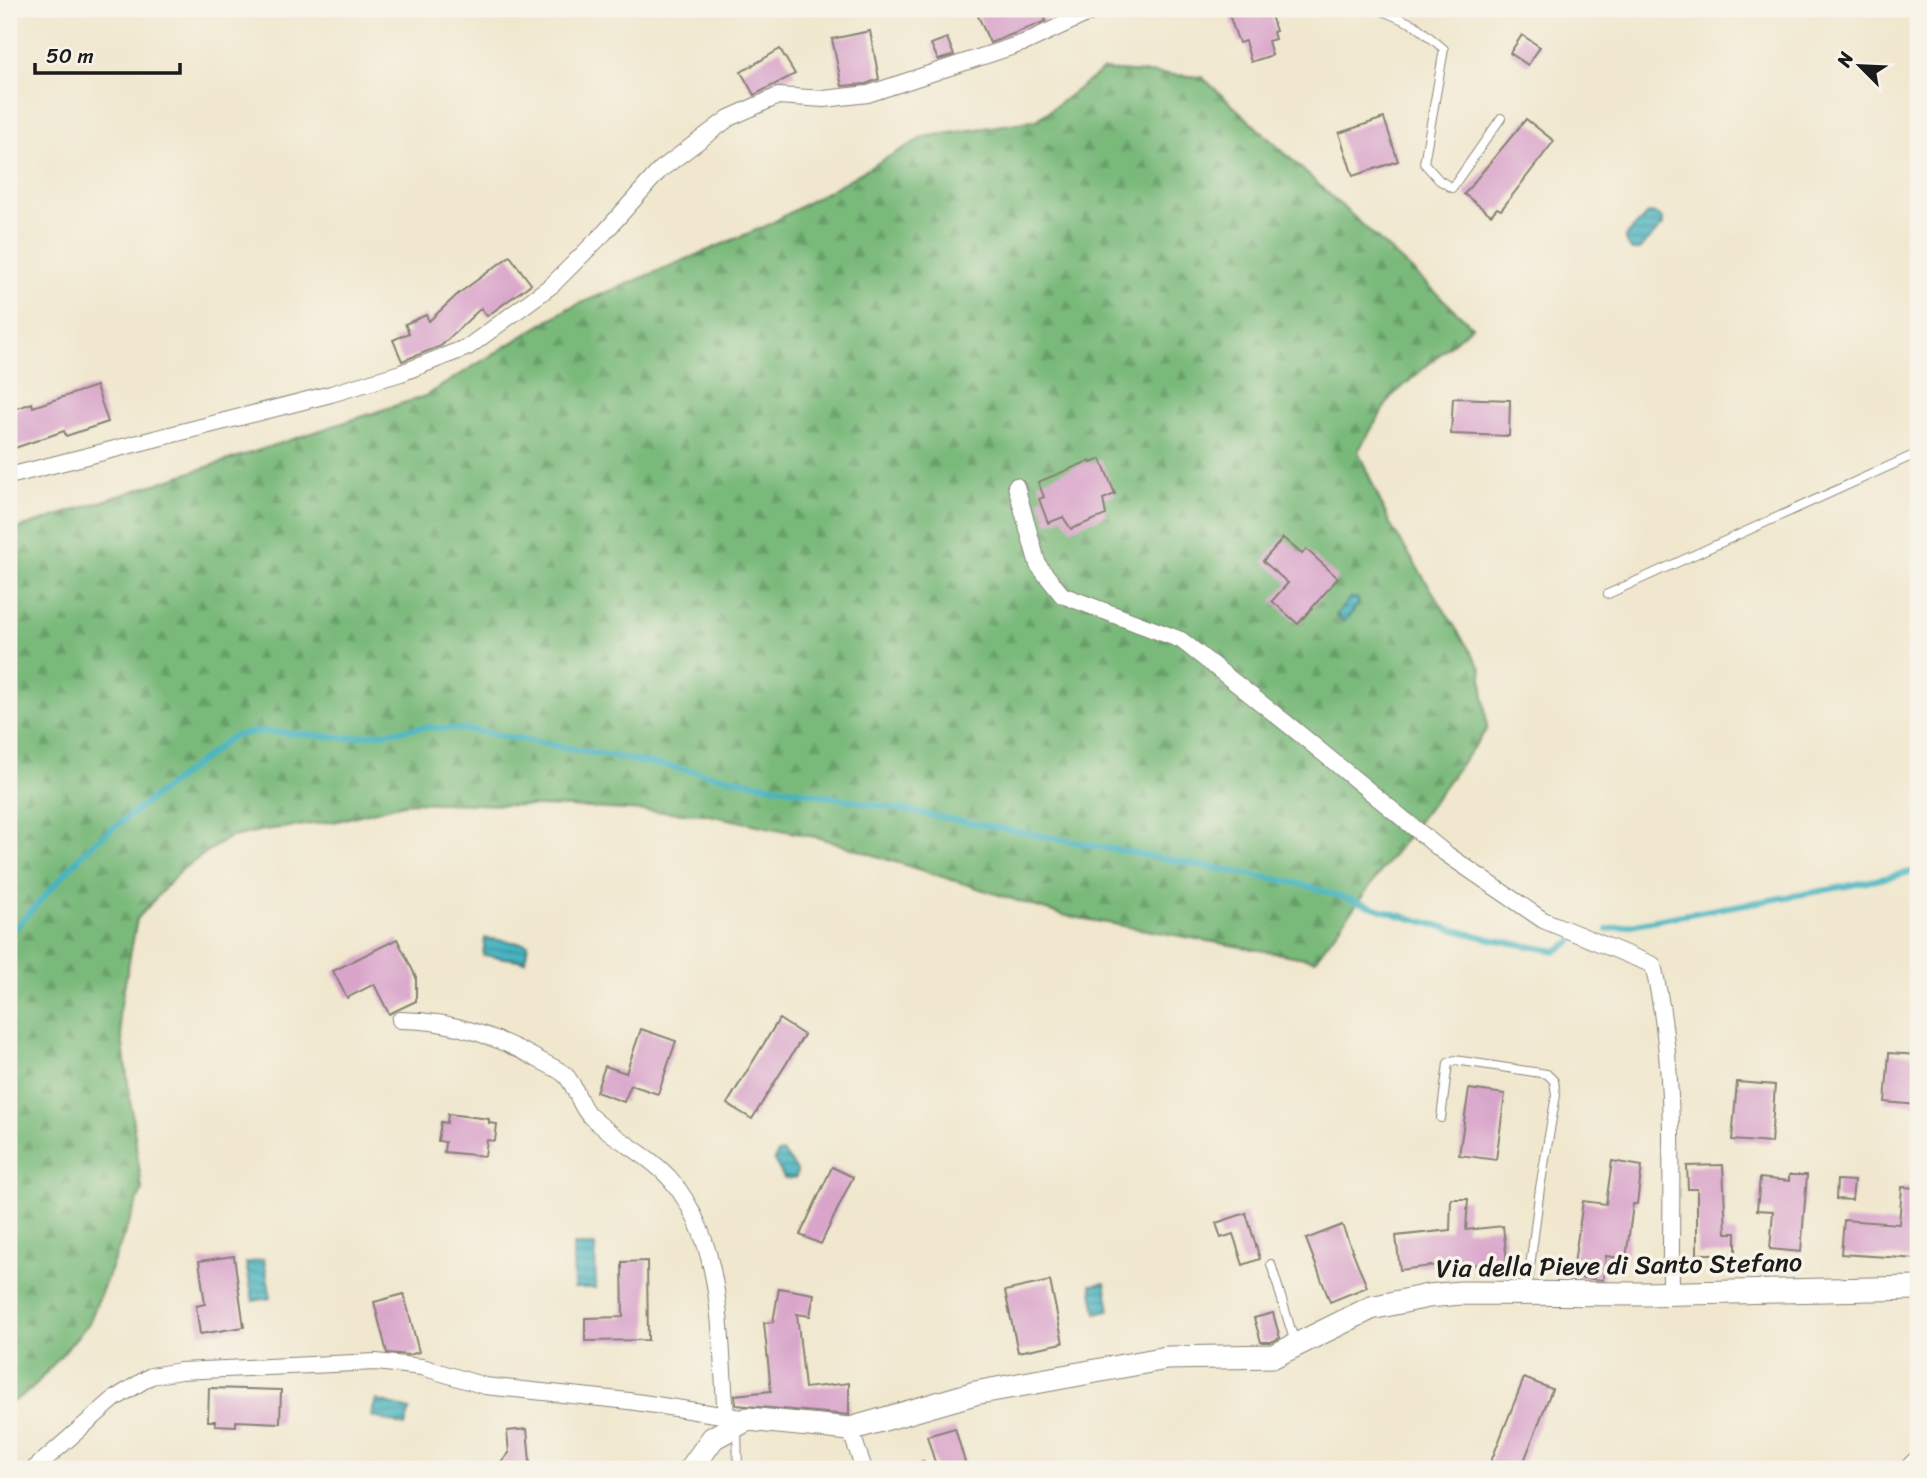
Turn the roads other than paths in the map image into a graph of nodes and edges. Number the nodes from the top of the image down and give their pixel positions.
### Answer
1 (1097, 9) edge
2 (1378, 9) edge
3 (1501, 118) dead end
4 (1918, 453) edge
5 (9, 475) edge
6 (1016, 486) dead end
7 (1608, 594) dead end
8 (400, 1020) dead end
9 (1441, 1118) dead end
10 (1271, 1264) dead end
11 (1918, 1289) edge
12 (1671, 1292) junction
13 (1527, 1294) junction
14 (1296, 1346) junction
15 (737, 1420) junction
16 (850, 1429) junction
17 (1918, 1452) edge
18 (34, 1469) edge
19 (691, 1469) edge
20 (738, 1469) edge
21 (864, 1469) edge
22 (1901, 1469) edge

1 - 5 street
2 - 3 lane
4 - 7 lane
6 - 12 street
8 - 15 street
9 - 13 lane
10 - 14 lane
11 - 12 street, Via della Pieve di Santo Stefano
12 - 13 street, Via della Pieve di Santo Stefano
13 - 14 street, Via della Pieve di Santo Stefano
14 - 16 street, Via della Pieve di Santo Stefano
15 - 16 street, Via della Pieve di Santo Stefano
15 - 18 street
15 - 19 street
15 - 20 lane
16 - 21 street
17 - 22 lane

